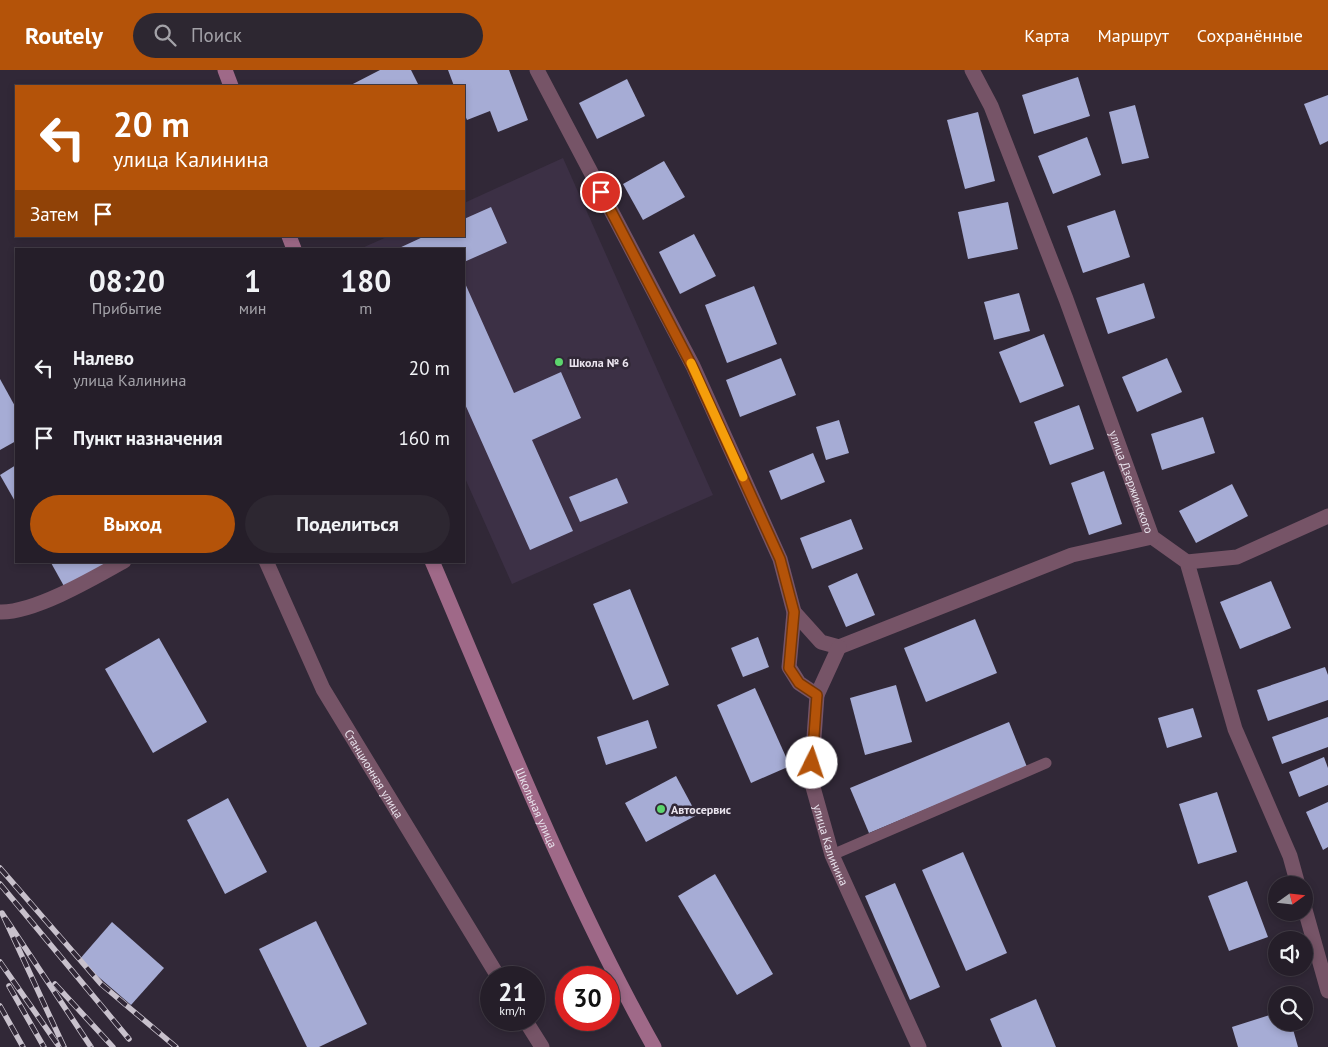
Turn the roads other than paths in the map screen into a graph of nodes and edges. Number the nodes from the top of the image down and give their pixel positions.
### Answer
1 (225, 70) edge
2 (537, 70) edge
3 (972, 70) edge
4 (231, 85) edge
5 (1328, 516) edge
6 (1152, 537) junction
7 (1187, 562) junction
8 (121, 563) edge
9 (267, 563) edge
10 (433, 563) edge
11 (0, 612) edge
12 (794, 612) junction
13 (839, 647) junction
14 (817, 695) junction
15 (1046, 763) dead end
16 (832, 855) junction
17 (1296, 876) edge
18 (1308, 921) edge
19 (492, 966) edge
20 (1328, 991) edge
21 (532, 1031) edge
22 (542, 1047) edge
23 (654, 1047) edge
24 (919, 1047) edge

1 - 4 main road
2 - 12 street
3 - 6 street, улица Дзержинского
5 - 7 street
6 - 7 street, улица Дзержинского
6 - 13 street
7 - 17 street
8 - 11 street
9 - 19 street, Станционная улица
10 - 23 main road, Школьная улица
12 - 13 street
12 - 14 street
13 - 14 street
14 - 16 street, улица Калинина
15 - 16 lane
16 - 24 street, улица Калинина
18 - 20 street
21 - 22 street

